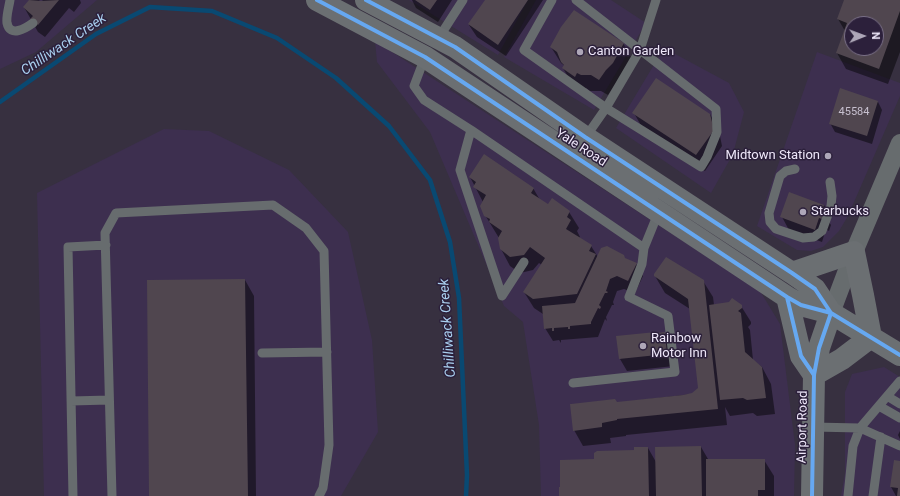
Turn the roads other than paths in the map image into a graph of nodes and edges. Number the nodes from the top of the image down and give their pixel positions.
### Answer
1 (10, 0) edge
2 (17, 0) edge
3 (317, 0) edge
4 (463, 0) edge
5 (552, 0) edge
6 (576, 0) edge
7 (656, 0) edge
8 (377, 3) edge
9 (8, 10) junction
10 (33, 23) dead end
11 (438, 39) junction
12 (640, 50) junction
13 (425, 57) junction
14 (606, 108) junction
15 (471, 130) junction
16 (900, 143) edge
17 (580, 146) junction
18 (795, 170) dead end
19 (830, 182) dead end
20 (659, 211) junction
21 (106, 245) junction
22 (644, 248) junction
23 (854, 252) junction
24 (524, 262) dead end
25 (792, 273) junction
26 (787, 298) junction
27 (831, 313) junction
28 (871, 337) junction
29 (327, 352) junction
30 (262, 353) dead end
31 (900, 355) edge
32 (814, 375) junction
33 (900, 381) edge
34 (573, 383) dead end
35 (887, 396) junction
36 (109, 400) junction
37 (71, 401) junction
38 (900, 404) edge
39 (879, 406) junction
40 (900, 418) edge
41 (813, 427) junction
42 (860, 428) junction
43 (881, 437) junction
44 (900, 446) edge
45 (73, 496) edge
46 (112, 496) edge
47 (319, 496) edge
48 (812, 496) edge
49 (848, 496) edge
50 (874, 496) edge

1 - 9 lane
2 - 9 lane
3 - 13 main road, Yale Road
4 - 11 lane
5 - 14 lane
6 - 12 lane
7 - 12 lane
8 - 11 main road, Yale Road
9 - 10 lane
11 - 17 main road, Yale Road
12 - 14 lane
12 - 14 lane
13 - 15 lane
13 - 17 main road, Yale Road
14 - 17 lane
15 - 22 lane
15 - 24 lane
16 - 23 street, Airport Road
17 - 20 main road, Yale Road
17 - 25 main road, Yale Road
18 - 19 lane
20 - 22 lane
20 - 26 main road, Yale Road
21 - 29 lane
21 - 36 lane
21 - 37 lane
22 - 34 lane
23 - 25 main road
23 - 27 street, Airport Road
23 - 28 main road
25 - 27 main road, Yale Road
26 - 27 main road, Yale Road
26 - 32 main road
27 - 28 main road, Yale Road
27 - 32 main road, Airport Road
28 - 31 main road, Yale Road
28 - 32 main road
29 - 30 lane
29 - 47 lane
32 - 41 main road, Airport Road
33 - 35 lane
35 - 38 lane
35 - 39 lane
36 - 37 lane
36 - 46 lane
37 - 45 lane
39 - 40 lane
39 - 42 lane
41 - 42 lane
41 - 48 main road, Airport Road
42 - 43 lane
42 - 49 lane
43 - 44 lane
43 - 50 lane

